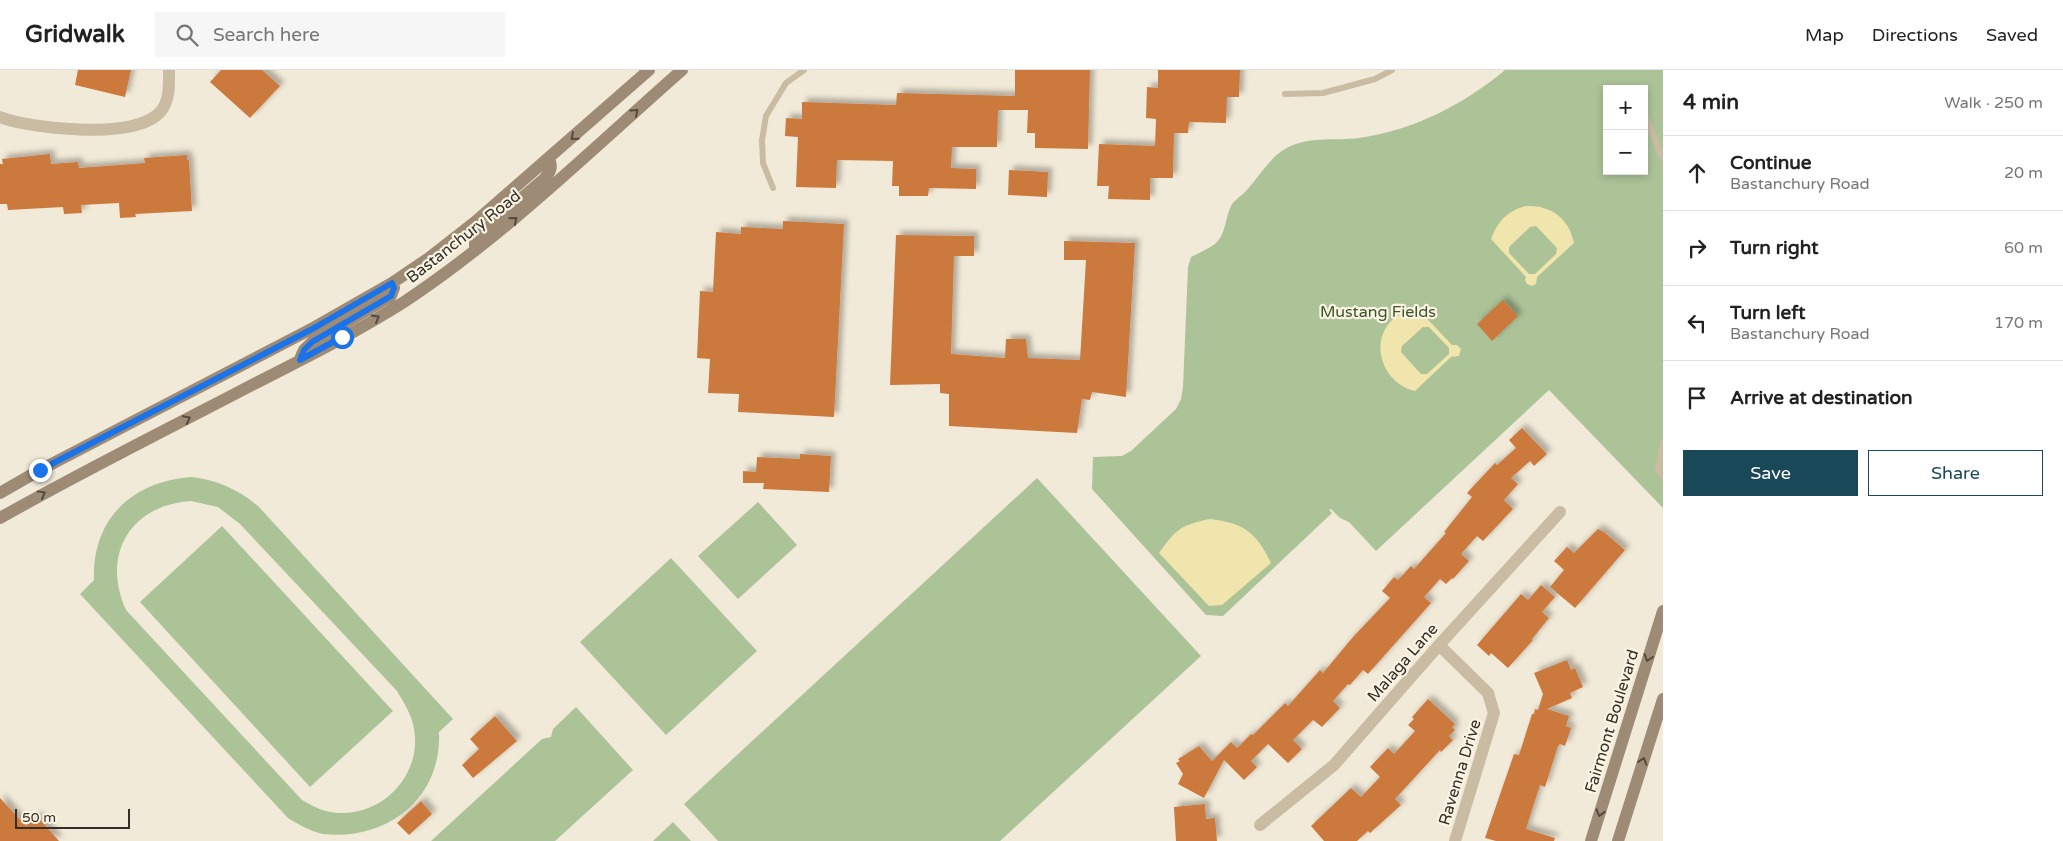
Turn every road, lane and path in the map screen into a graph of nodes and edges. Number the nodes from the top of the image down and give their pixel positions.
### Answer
1 (169, 70) edge
2 (650, 70) edge
3 (682, 70) edge
4 (804, 70) edge
5 (1392, 70) edge
6 (1284, 94) dead end
7 (0, 116) edge
8 (1648, 123) edge
9 (1663, 158) edge
10 (549, 159) junction
11 (773, 188) dead end
12 (475, 250) junction
13 (392, 283) junction
14 (300, 360) junction
15 (1663, 442) edge
16 (1663, 476) edge
17 (0, 493) edge
18 (1560, 512) dead end
19 (0, 518) edge
20 (1663, 611) edge
21 (1439, 645) junction
22 (1663, 699) edge
23 (1260, 825) dead end
24 (1455, 841) edge
25 (1591, 841) edge
26 (1618, 841) edge

1 - 7 street
2 -> 10 main road, Bastanchury Road
12 -> 3 main road, Bastanchury Road
4 - 11 lane
5 - 6 lane
8 - 9 lane
10 - 12 main road
10 - 13 main road, Bastanchury Road
14 -> 12 main road, Bastanchury Road
13 - 14 main road
13 - 17 main road, Bastanchury Road
19 -> 14 main road, Bastanchury Road
15 - 16 lane
18 - 21 street, Malaga Lane
20 -> 25 main road, Fairmont Boulevard
21 - 23 street, Malaga Lane
21 - 24 street, Ravenna Drive
26 -> 22 main road

